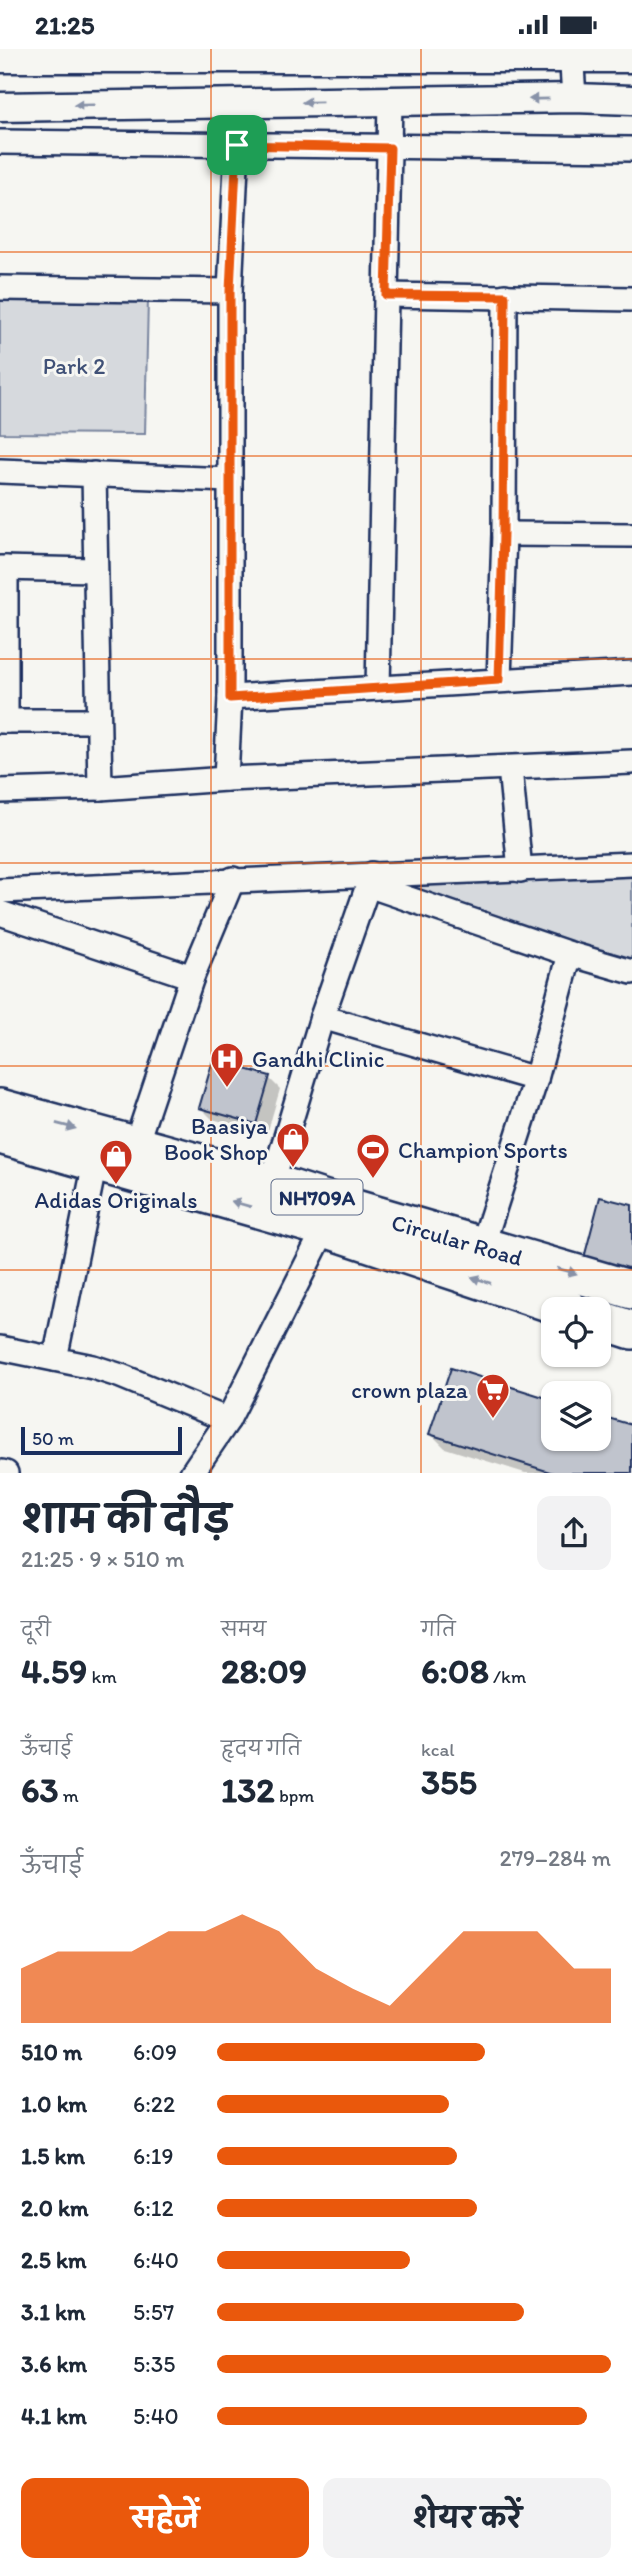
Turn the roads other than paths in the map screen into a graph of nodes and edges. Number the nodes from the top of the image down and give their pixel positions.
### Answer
1 (571, 53) edge
2 (0, 58) edge
3 (632, 58) edge
4 (573, 98) junction
5 (632, 100) edge
6 (390, 101) junction
7 (239, 103) junction
8 (0, 107) edge
9 (0, 142) edge
10 (237, 145) junction
11 (390, 148) junction
12 (632, 149) edge
13 (0, 288) edge
14 (230, 291) junction
15 (386, 295) junction
16 (505, 296) junction
17 (632, 299) edge
18 (0, 471) edge
19 (94, 474) junction
20 (230, 480) junction
21 (503, 534) junction
22 (632, 535) edge
23 (3, 568) edge
24 (95, 570) junction
25 (632, 673) edge
26 (499, 680) junction
27 (378, 688) junction
28 (230, 698) junction
29 (3, 721) edge
30 (97, 721) junction
31 (632, 762) edge
32 (510, 768) junction
33 (226, 779) junction
34 (100, 787) junction
35 (0, 791) edge
36 (632, 864) edge
37 (520, 870) junction
38 (370, 879) junction
39 (233, 880) junction
40 (0, 891) edge
41 (0, 913) edge
42 (570, 954) junction
43 (632, 972) edge
44 (192, 977) junction
45 (322, 1017) junction
46 (536, 1079) junction
47 (0, 1108) edge
48 (0, 1135) edge
49 (136, 1144) junction
50 (94, 1163) junction
51 (272, 1182) junction
52 (331, 1216) junction
53 (482, 1247) junction
54 (632, 1290) edge
55 (541, 1298) edge
56 (611, 1323) edge
57 (632, 1330) edge
58 (0, 1349) edge
59 (55, 1359) junction
60 (228, 1420) junction
61 (192, 1473) edge

1 - 2 street
1 - 3 street
1 - 4 street
4 - 5 street
4 -> 6 street
6 -> 7 street
6 - 11 street
7 -> 8 street
7 - 10 street
9 - 10 street
10 - 11 street
10 - 14 street
11 - 12 street
11 - 15 street
13 - 14 street
14 - 20 street
15 - 16 street
15 - 27 street
16 - 17 street
16 - 21 street
18 - 19 street
19 - 20 street
19 - 24 street
20 - 28 street
21 - 22 street
21 - 26 street
23 - 24 street
23 - 29 street
24 - 30 street
25 - 26 street
26 - 27 street
27 - 28 street
28 - 33 street
29 - 30 street
30 - 34 street
31 - 32 street
32 - 33 street
32 - 37 street
33 - 34 street
34 - 35 street
36 - 37 street
37 - 38 street
38 - 39 street
38 - 42 street
38 - 45 street
39 - 40 street
39 - 44 street
41 - 44 street
42 - 43 street
42 - 46 street
44 - 49 street
45 - 46 street
45 - 51 street
46 - 53 street
47 -> 49 main road, Circular Road / NH709A
48 - 50 main road, NH709A
49 - 51 main road, Circular Road / NH709A
52 -> 50 main road, NH709A
50 - 59 street
51 - 52 main road, Circular Road / NH709A
52 - 53 main road, Circular Road / NH709A
55 -> 52 main road, NH709A
52 - 60 street
53 -> 54 main road, Circular Road / NH709A
56 - 57 main road
58 - 59 street
59 - 60 street
60 - 61 street

